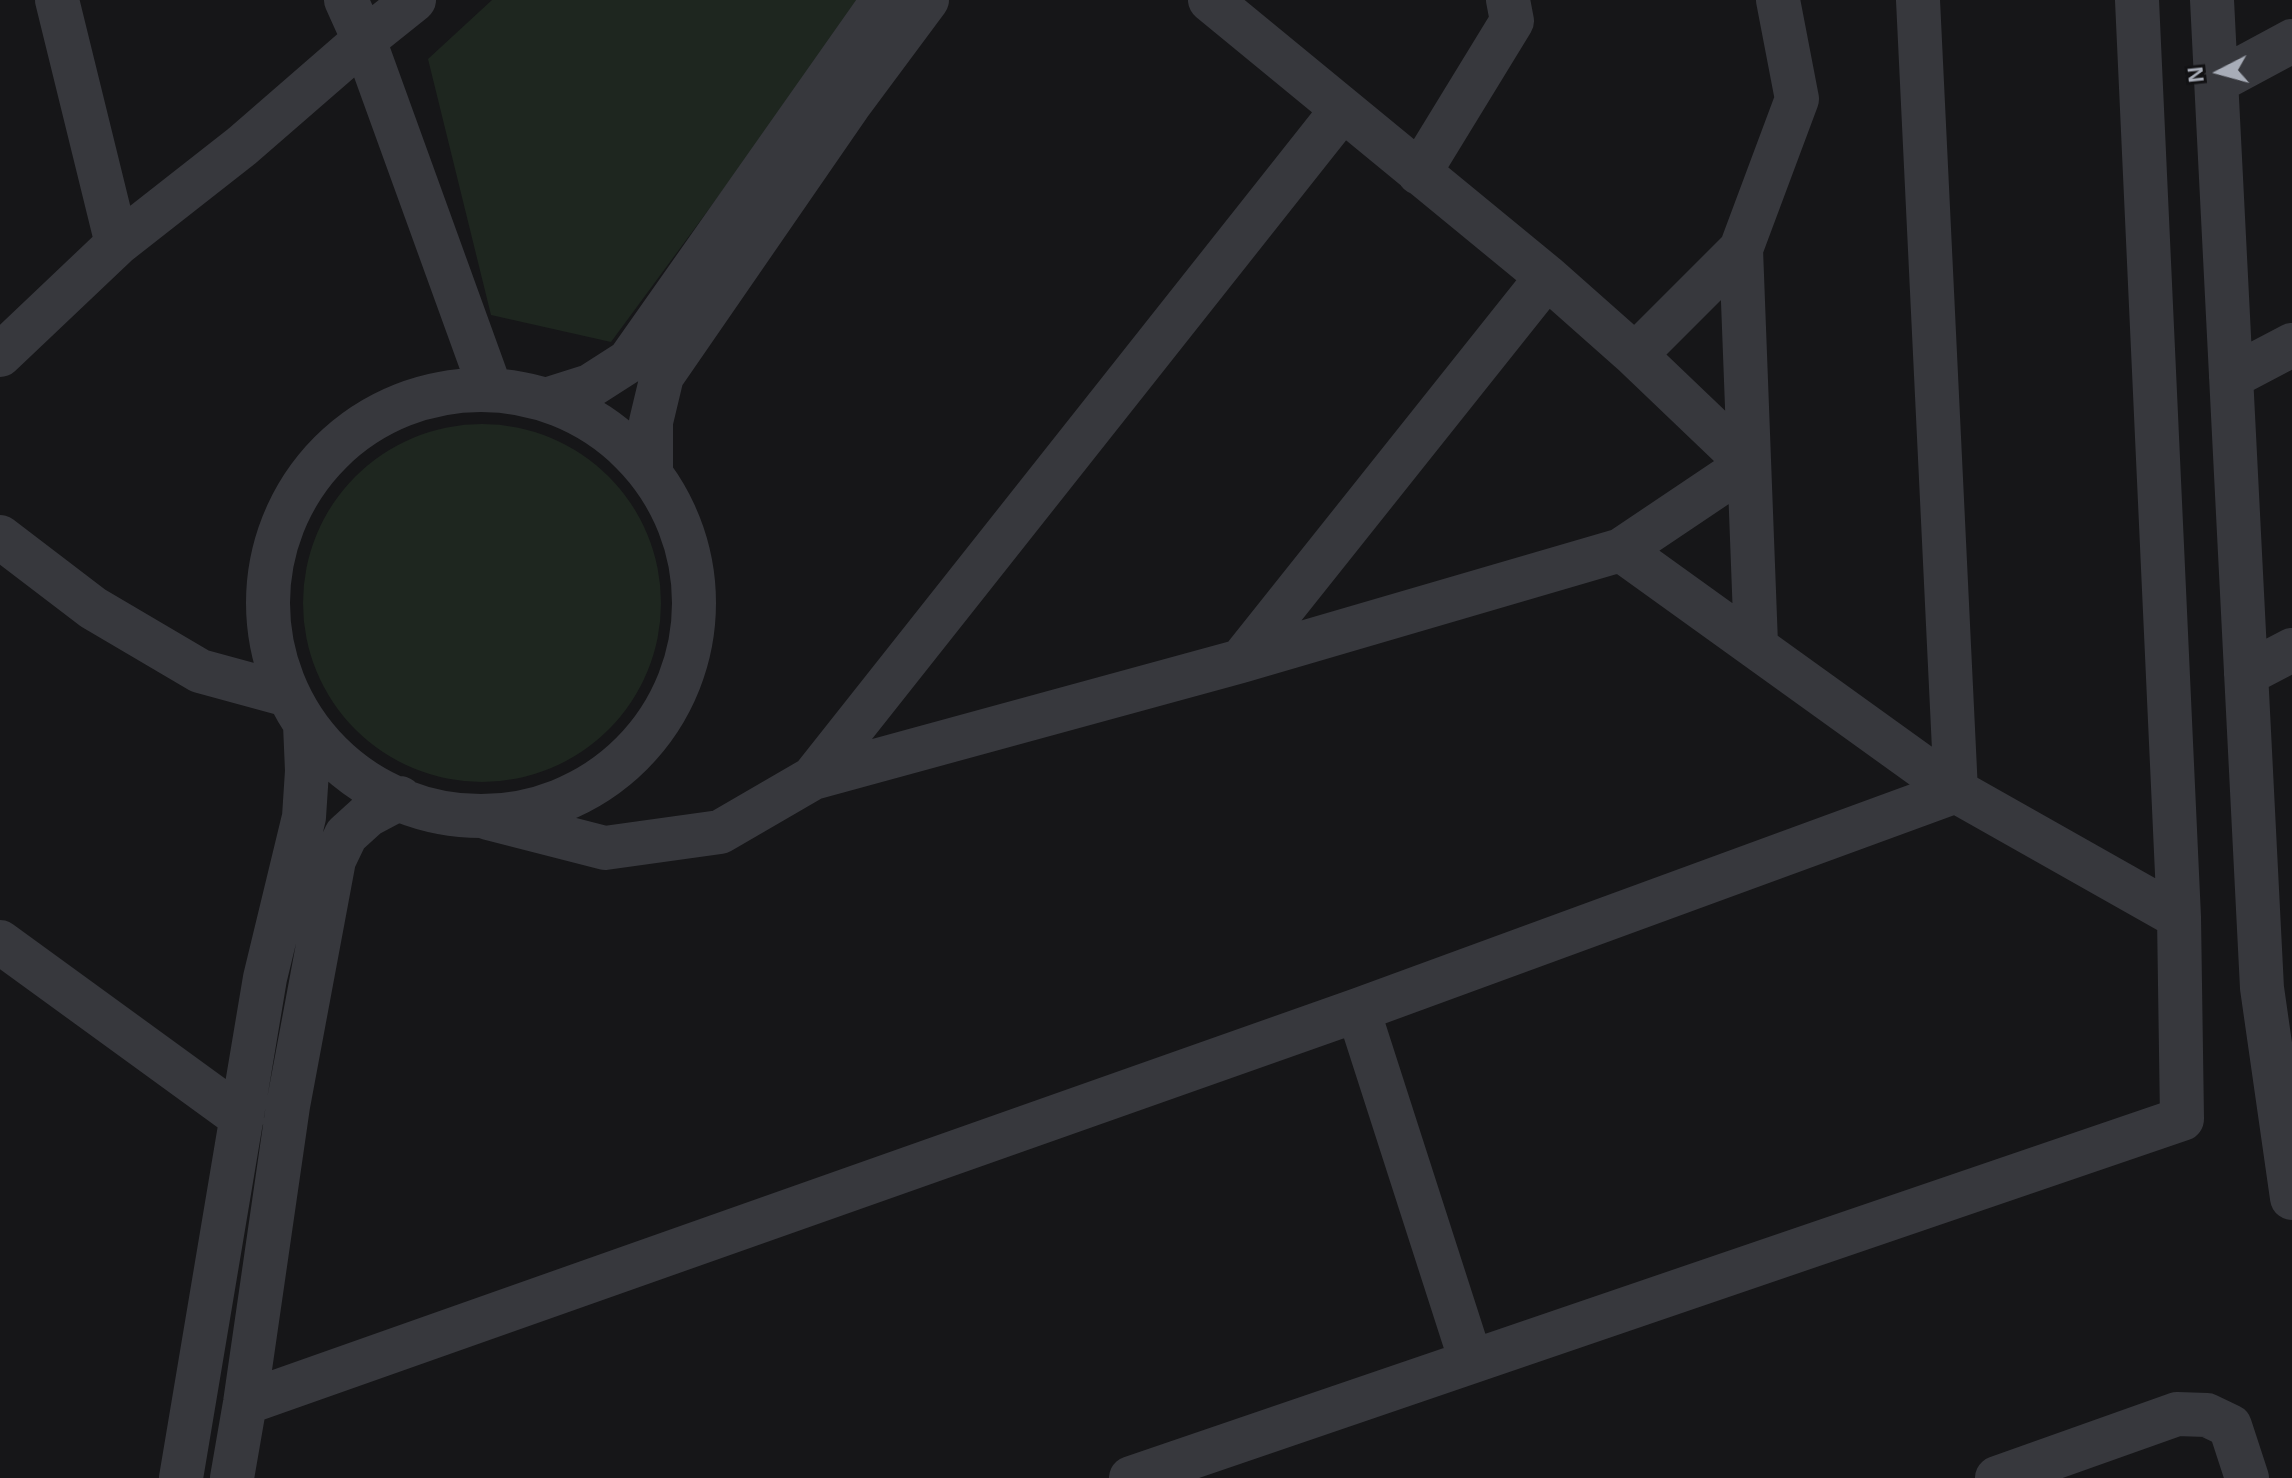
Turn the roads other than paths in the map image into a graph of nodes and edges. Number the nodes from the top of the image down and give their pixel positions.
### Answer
1 (57, 0) edge
2 (346, 0) edge
3 (414, 0) edge
4 (883, 0) edge
5 (927, 0) edge
6 (1210, 0) edge
7 (1508, 0) edge
8 (1778, 0) edge
9 (1918, 0) edge
10 (2137, 0) edge
11 (2212, 0) edge
12 (364, 40) junction
13 (2292, 41) edge
14 (2216, 82) junction
15 (1342, 110) junction
16 (1419, 173) junction
17 (117, 244) junction
18 (1741, 249) junction
19 (1547, 277) junction
20 (2292, 345) edge
21 (0, 355) edge
22 (1635, 355) junction
23 (2231, 377) junction
24 (490, 388) junction
25 (549, 399) junction
26 (1749, 464) junction
27 (651, 471) junction
28 (0, 537) edge
29 (1621, 550) junction
30 (1756, 644) junction
31 (2292, 650) edge
32 (1241, 661) junction
33 (2246, 674) junction
34 (296, 709) junction
35 (813, 778) junction
36 (1956, 791) junction
37 (400, 798) junction
38 (488, 818) junction
39 (2179, 917) junction
40 (0, 942) edge
41 (2277, 981) edge
42 (1358, 1010) junction
43 (242, 1118) junction
44 (2292, 1198) edge
45 (1471, 1361) junction
46 (245, 1403) junction
47 (181, 1478) edge
48 (232, 1478) edge
49 (1131, 1478) edge
50 (1997, 1478) edge
51 (2247, 1478) edge

1 - 17 street
2 - 12 street
3 - 12 street
4 - 25 street
5 - 27 street
6 - 15 street
7 - 16 street
8 - 18 street
9 - 36 street
10 - 39 street
11 - 14 street
12 - 17 street
12 - 24 street
13 - 14 street
14 - 23 street
15 - 16 street
15 - 35 street
16 - 19 street
17 - 21 street
18 - 22 street
18 - 26 street
19 - 22 street
19 - 32 street
20 - 23 street
22 - 26 street
23 - 33 street
24 - 25 street
24 - 34 street
25 - 27 street
26 - 29 street
26 - 30 street
27 - 38 street
28 - 34 street
29 - 30 street
29 - 32 street
30 - 36 street
31 - 33 street
32 - 35 street
33 - 41 street
34 - 37 street
34 - 43 street
35 - 38 street
36 - 39 street
36 - 42 street
37 - 38 street
37 - 46 street
39 - 45 street
40 - 43 street
41 - 44 street
42 - 45 street
42 - 46 street
43 - 47 street
45 - 49 street
46 - 48 street
50 - 51 street

